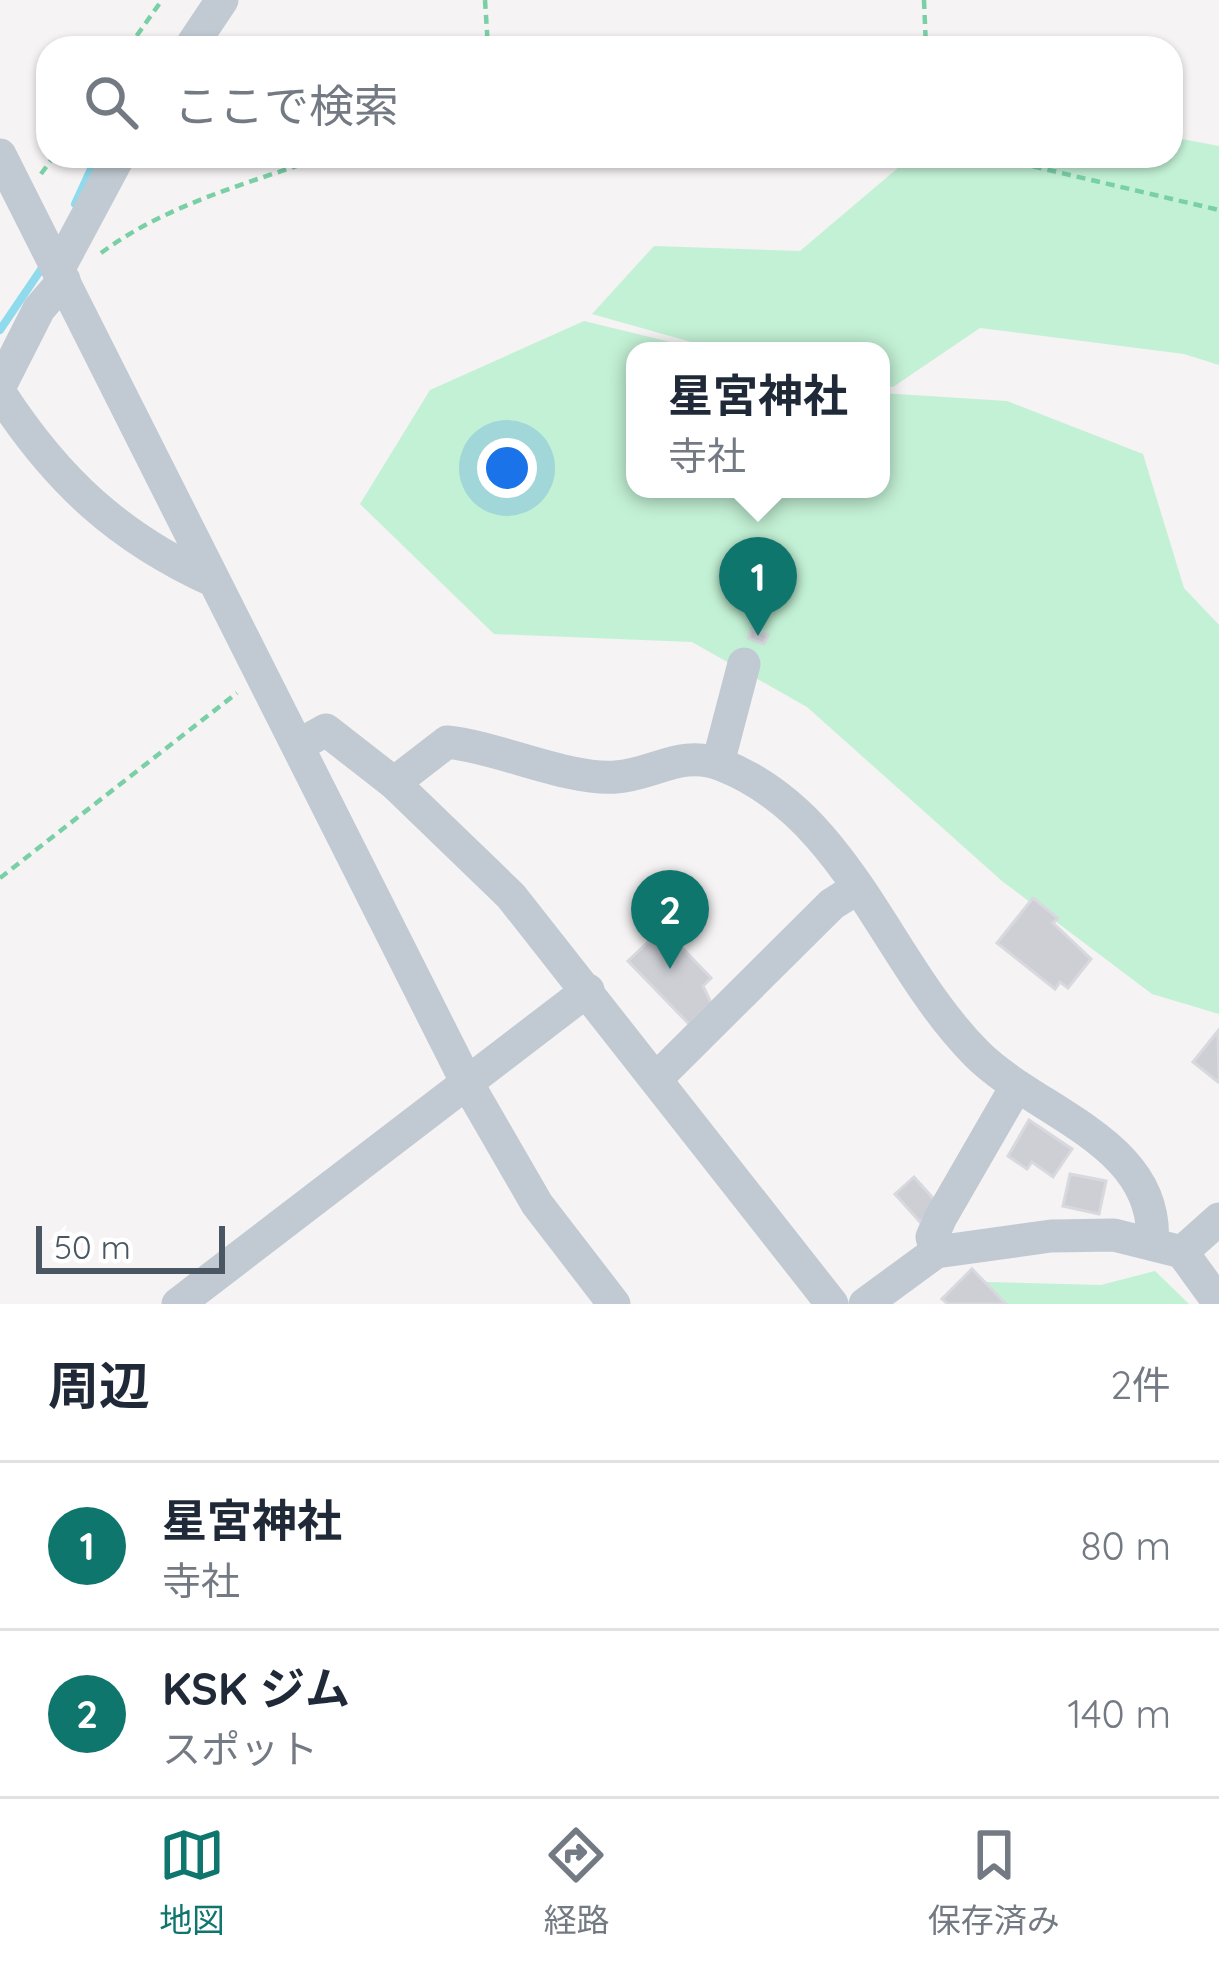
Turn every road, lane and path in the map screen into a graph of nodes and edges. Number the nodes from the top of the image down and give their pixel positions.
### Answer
1 (162, 0) edge
2 (222, 0) edge
3 (485, 0) edge
4 (924, 0) edge
5 (136, 36) edge
6 (198, 36) edge
7 (487, 36) edge
8 (926, 36) edge
9 (0, 154) edge
10 (113, 168) edge
11 (295, 168) edge
12 (1040, 168) edge
13 (1219, 210) edge
14 (61, 275) junction
15 (0, 390) edge
16 (214, 581) junction
17 (745, 664) dead end
18 (261, 673) junction
19 (299, 745) junction
20 (718, 763) junction
21 (394, 783) junction
22 (0, 878) edge
23 (856, 889) junction
24 (588, 990) junction
25 (658, 1077) junction
26 (466, 1081) junction
27 (1016, 1087) junction
28 (1219, 1219) edge
29 (1167, 1248) junction
30 (936, 1252) junction
31 (1219, 1303) edge
32 (178, 1304) edge
33 (614, 1304) edge
34 (832, 1304) edge
35 (865, 1304) edge

1 - 5 path
2 - 6 street
3 - 7 path
4 - 8 path
9 - 14 street
10 - 14 street
11 - 14 path
12 - 13 path
14 - 15 street
14 - 16 street
15 - 16 street
16 - 18 street
17 - 20 street
18 - 19 street
18 - 22 path
19 - 21 street
19 - 26 street
20 - 21 street
20 - 23 street
21 - 24 street
23 - 25 street
23 - 27 street
24 - 25 street
24 - 26 street
25 - 34 street
26 - 32 street
26 - 33 street
27 - 29 street
27 - 30 street
28 - 29 street
29 - 30 street
29 - 31 street
30 - 35 street

